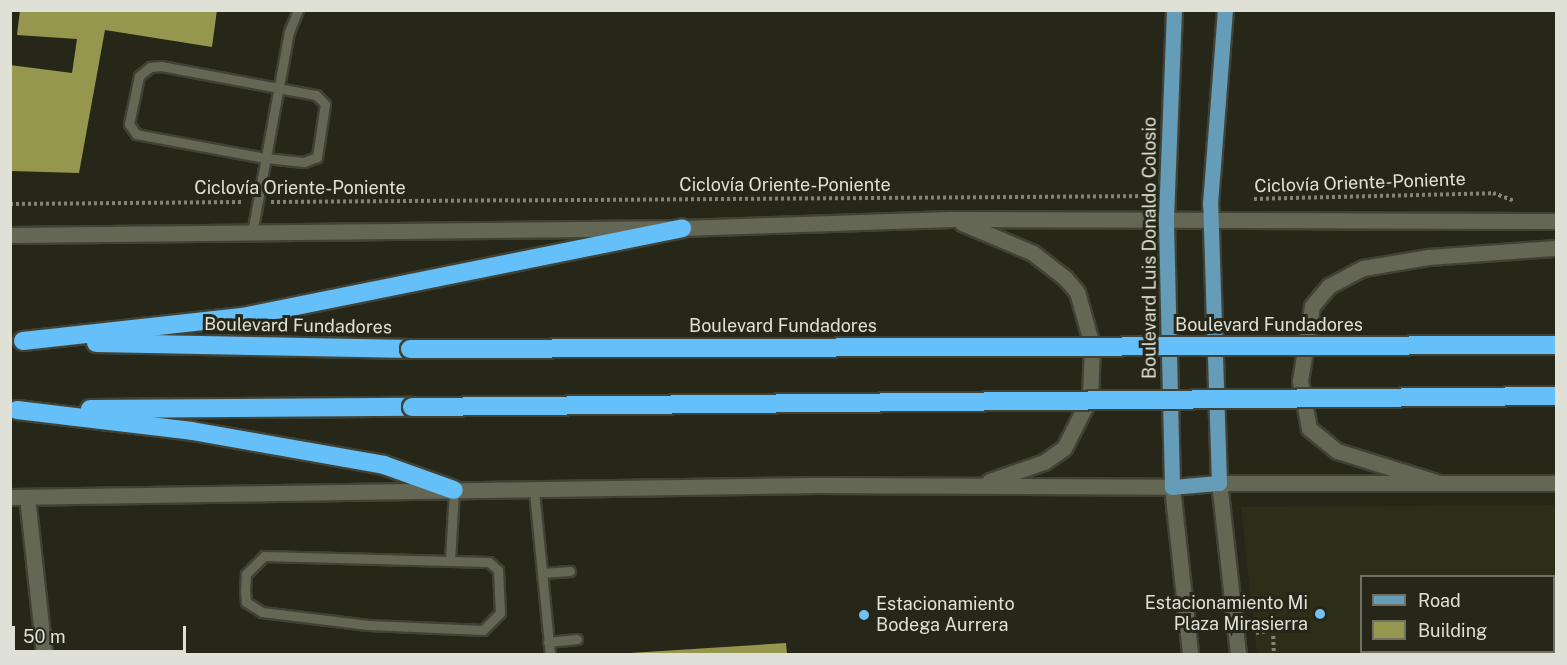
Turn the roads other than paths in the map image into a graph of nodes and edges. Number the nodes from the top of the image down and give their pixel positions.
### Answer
1 (298, 10) edge
2 (1174, 10) edge
3 (1226, 10) edge
4 (278, 89) junction
5 (265, 158) junction
6 (951, 219) junction
7 (1210, 219) junction
8 (1166, 221) junction
9 (1557, 221) edge
10 (682, 228) junction
11 (252, 232) junction
12 (10, 235) edge
13 (1557, 248) edge
14 (17, 341) edge
15 (1557, 345) edge
16 (1557, 396) edge
17 (14, 409) edge
18 (1436, 482) junction
19 (1219, 483) junction
20 (1557, 483) edge
21 (969, 487) junction
22 (1172, 487) junction
23 (454, 490) junction
24 (534, 491) junction
25 (10, 497) edge
26 (27, 497) junction
27 (450, 560) junction
28 (570, 571) dead end
29 (542, 573) junction
30 (578, 639) dead end
31 (548, 642) junction
32 (44, 654) edge
33 (550, 654) edge
34 (1191, 654) edge
35 (1238, 654) edge

1 - 4 lane
2 - 8 main road, Boulevard Luis Donaldo Colosio
3 - 7 main road
4 - 5 lane
4 - 5 lane
4 - 5 lane
5 - 11 lane
6 - 8 main road
6 - 10 main road
6 - 21 main road
7 - 8 main road
7 - 9 main road
7 - 19 main road
8 - 22 main road, Boulevard Luis Donaldo Colosio
10 - 11 main road
10 - 14 highway
11 - 12 main road
13 - 18 main road
14 - 15 highway, Boulevard Fundadores, bridge
16 - 17 highway, bridge
17 - 23 highway
18 - 19 main road
18 - 20 main road
19 - 22 main road
19 - 35 main road
21 - 22 main road
21 - 24 main road
22 - 34 main road
23 - 24 main road
23 - 26 main road
23 - 27 lane
24 - 29 lane
25 - 26 main road
26 - 32 main road
27 - 27 lane
28 - 29 lane
29 - 31 lane
30 - 31 lane
31 - 33 lane

